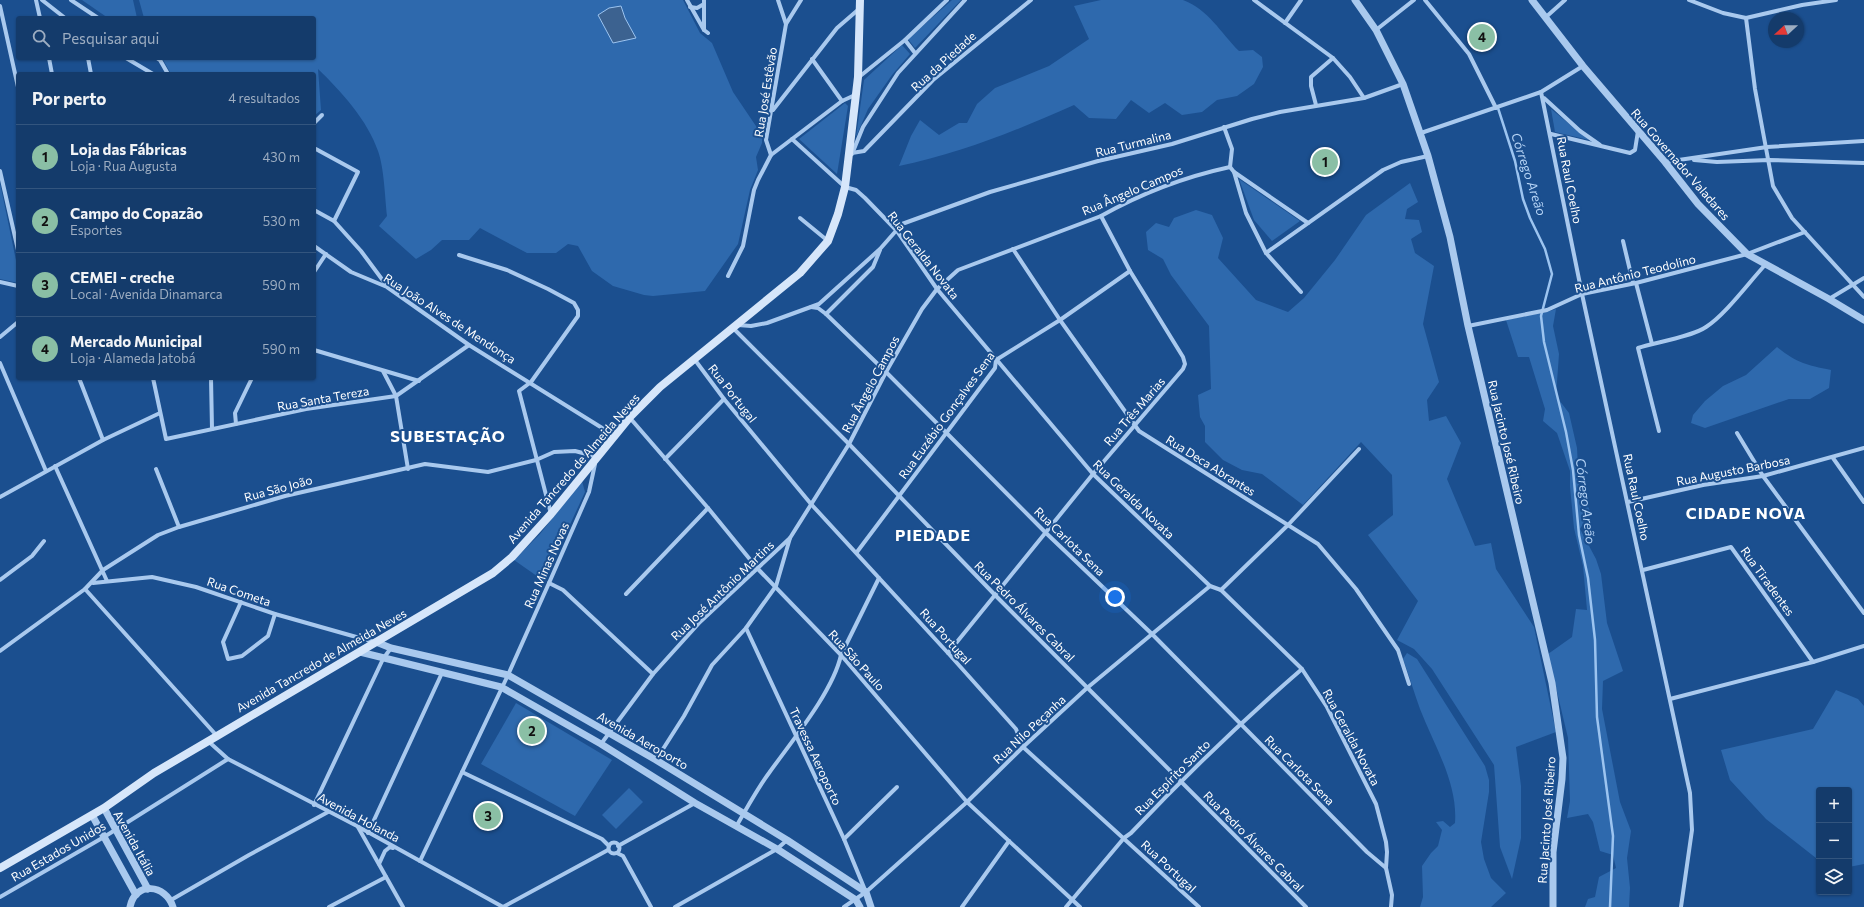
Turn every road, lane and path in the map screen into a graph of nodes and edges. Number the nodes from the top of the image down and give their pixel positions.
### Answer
1 (36, 0) edge
2 (42, 0) edge
3 (71, 0) edge
4 (687, 0) edge
5 (778, 0) edge
6 (801, 0) edge
7 (947, 0) edge
8 (965, 0) edge
9 (1031, 0) edge
10 (1254, 0) edge
11 (1301, 0) edge
12 (1355, 0) edge
13 (1414, 0) edge
14 (1425, 0) edge
15 (1532, 0) edge
16 (1564, 0) edge
17 (1689, 0) edge
18 (1836, 0) edge
19 (704, 2) edge
20 (860, 4) edge
21 (0, 6) edge
22 (690, 7) junction
23 (40, 16) edge
24 (62, 16) edge
25 (95, 16) edge
26 (1546, 17) junction
27 (1746, 18) junction
28 (786, 24) junction
29 (1285, 24) junction
30 (704, 30) junction
31 (1376, 30) junction
32 (708, 33) dead end
33 (905, 40) junction
34 (915, 53) junction
35 (1333, 58) junction
36 (812, 59) junction
37 (49, 60) edge
38 (88, 60) edge
39 (129, 60) edge
40 (160, 60) edge
41 (1583, 66) junction
42 (52, 72) edge
43 (91, 72) edge
44 (150, 72) edge
45 (167, 72) edge
46 (858, 77) junction
47 (16, 78) edge
48 (1403, 84) junction
49 (1542, 92) junction
50 (856, 95) junction
51 (1364, 98) junction
52 (1544, 98) junction
53 (842, 101) junction
54 (1316, 105) junction
55 (1496, 108) junction
56 (772, 112) junction
57 (322, 115) dead end
58 (316, 121) edge
59 (1224, 127) junction
60 (1638, 131) junction
61 (1421, 133) junction
62 (1551, 134) junction
63 (792, 139) junction
64 (1864, 141) edge
65 (1602, 146) junction
66 (1767, 147) junction
67 (316, 149) edge
68 (852, 153) junction
69 (771, 155) junction
70 (1428, 156) junction
71 (1689, 159) junction
72 (1769, 160) junction
73 (848, 162) junction
74 (1665, 162) junction
75 (1864, 163) edge
76 (1230, 167) junction
77 (0, 171) edge
78 (1234, 172) junction
79 (845, 186) junction
80 (316, 211) edge
81 (1101, 216) junction
82 (800, 218) dead end
83 (334, 221) junction
84 (1308, 223) junction
85 (896, 232) junction
86 (1805, 232) junction
87 (16, 234) edge
88 (828, 241) junction
89 (1622, 241) dead end
90 (316, 247) edge
91 (880, 249) junction
92 (1012, 249) junction
93 (1266, 253) junction
94 (326, 254) junction
95 (1747, 254) junction
96 (459, 255) dead end
97 (1766, 264) junction
98 (316, 269) edge
99 (1130, 271) junction
100 (728, 276) dead end
101 (1864, 278) edge
102 (0, 282) edge
103 (1634, 283) junction
104 (1852, 284) junction
105 (16, 286) edge
106 (387, 287) junction
107 (937, 289) junction
108 (1301, 292) dead end
109 (1582, 294) junction
110 (1864, 298) edge
111 (1829, 299) junction
112 (819, 304) junction
113 (811, 308) junction
114 (826, 314) junction
115 (1060, 320) junction
116 (1864, 320) edge
117 (16, 324) edge
118 (735, 326) junction
119 (1468, 326) junction
120 (0, 337) edge
121 (1652, 344) junction
122 (469, 345) junction
123 (316, 351) edge
124 (695, 360) junction
125 (996, 360) junction
126 (0, 363) edge
127 (383, 371) junction
128 (886, 372) junction
129 (80, 380) edge
130 (153, 380) edge
131 (211, 380) edge
132 (251, 380) edge
133 (419, 381) junction
134 (531, 382) junction
135 (396, 396) junction
136 (724, 399) junction
137 (160, 413) junction
138 (630, 418) junction
139 (236, 424) junction
140 (1134, 425) junction
141 (212, 429) junction
142 (1659, 431) dead end
143 (947, 433) junction
144 (1737, 433) dead end
145 (614, 436) junction
146 (103, 440) junction
147 (849, 444) junction
148 (1864, 448) edge
149 (1359, 449) dead end
150 (1833, 458) junction
151 (597, 459) junction
152 (665, 459) junction
153 (536, 460) junction
154 (55, 466) junction
155 (156, 469) dead end
156 (408, 469) junction
157 (46, 472) junction
158 (1094, 474) junction
159 (1763, 476) junction
160 (898, 495) junction
161 (0, 497) edge
162 (1628, 502) junction
163 (1864, 502) edge
164 (811, 504) junction
165 (708, 508) junction
166 (551, 514) junction
167 (1288, 525) junction
168 (179, 527) junction
169 (1046, 533) junction
170 (790, 538) junction
171 (44, 541) dead end
172 (857, 552) junction
173 (757, 568) junction
174 (103, 570) junction
175 (1643, 570) junction
176 (879, 578) junction
177 (0, 580) edge
178 (107, 581) junction
179 (92, 583) junction
180 (549, 583) junction
181 (776, 586) junction
182 (1210, 586) junction
183 (85, 589) junction
184 (1221, 590) junction
185 (626, 594) dead end
186 (995, 596) junction
187 (241, 602) junction
188 (275, 614) junction
189 (1864, 614) edge
190 (746, 628) junction
191 (1152, 634) junction
192 (376, 642) junction
193 (1864, 646) edge
194 (390, 648) junction
195 (0, 651) edge
196 (360, 652) junction
197 (948, 652) junction
198 (841, 655) junction
199 (384, 659) junction
200 (1814, 662) junction
201 (1302, 669) junction
202 (442, 673) junction
203 (653, 674) junction
204 (508, 675) junction
205 (1409, 684) dead end
206 (501, 687) junction
207 (1087, 688) junction
208 (1670, 699) junction
209 (1240, 724) junction
210 (609, 733) junction
211 (217, 736) junction
212 (796, 737) junction
213 (208, 741) junction
214 (601, 744) junction
215 (1023, 747) junction
216 (228, 759) junction
217 (656, 760) junction
218 (462, 772) junction
219 (1181, 780) junction
220 (897, 787) dead end
221 (967, 802) junction
222 (695, 803) junction
223 (314, 805) junction
224 (104, 808) junction
225 (328, 812) junction
226 (744, 814) junction
227 (92, 815) junction
228 (737, 825) junction
229 (357, 826) junction
230 (116, 830) junction
231 (368, 833) junction
232 (104, 837) junction
233 (1124, 838) junction
234 (844, 839) junction
235 (787, 840) junction
236 (1009, 840) junction
237 (618, 846) junction
238 (395, 848) junction
239 (609, 848) junction
240 (777, 849) junction
241 (617, 853) junction
242 (420, 861) junction
243 (379, 864) junction
244 (0, 868) edge
245 (1386, 868) junction
246 (386, 877) junction
247 (148, 888) junction
248 (866, 892) junction
249 (136, 894) junction
250 (0, 897) edge
251 (1072, 900) junction
252 (172, 904) edge
253 (858, 904) edge
254 (130, 907) edge
255 (329, 907) edge
256 (403, 907) edge
257 (503, 907) edge
258 (651, 907) edge
259 (675, 907) edge
260 (844, 907) edge
261 (872, 907) edge
262 (962, 907) edge
263 (1066, 907) edge
264 (1080, 907) edge
265 (1199, 907) edge
266 (1306, 907) edge
267 (1391, 907) edge
268 (1553, 907) edge
269 (1681, 907) edge

1 - 23 street
2 - 24 street
3 - 25 street
4 - 22 street
5 - 28 street, Rua José Estêvão
6 - 28 street
7 - 33 street
8 - 34 street
9 - 68 street, Rua da Piedade
10 - 29 street
11 - 29 street
12 - 31 street, Rua Jacinto José Ribeiro
13 - 31 street
14 - 55 street
15 - 26 street, Rua Governador Valadares
16 - 26 street
17 - 27 street
18 - 27 street
19 - 22 street
19 - 30 street
20 - 36 street
20 - 46 main road, Avenida Tancredo de Almeida Neves
21 - 47 street
22 - 30 street
26 - 41 street, Rua Governador Valadares
27 - 66 street
28 - 56 street, Rua José Estêvão
29 - 35 street
30 - 32 street
31 - 48 street, Rua Jacinto José Ribeiro
33 - 34 street
33 - 46 street
34 - 68 street
35 - 51 street
35 - 54 street
36 - 53 street
36 - 56 street
37 - 42 street
38 - 43 street
39 - 44 street
40 - 45 street
41 - 49 street
41 - 60 street, Rua Governador Valadares
46 - 50 main road, Avenida Tancredo de Almeida Neves
48 - 51 street, Rua Turmalina
48 - 61 street, Rua Jacinto José Ribeiro
49 - 52 street, Rua Raul Coelho
49 - 55 street
50 - 53 street
50 - 73 main road, Avenida Tancredo de Almeida Neves
51 - 54 street, Rua Turmalina
52 - 62 street, Rua Raul Coelho
52 - 65 street
53 - 63 street
54 - 59 street, Rua Turmalina
55 - 61 street
56 - 69 street, Rua José Estêvão
57 - 58 street
59 - 76 street
59 - 85 street, Rua Turmalina
60 - 65 street
60 - 74 street, Rua Governador Valadares
61 - 70 street, Rua Jacinto José Ribeiro
62 - 65 street
62 - 109 street, Rua Raul Coelho
63 - 69 street
63 - 79 street, Rua Geralda Novata
64 - 66 street
66 - 71 street
66 - 72 street
67 - 83 street
68 - 73 street
69 - 100 street
70 - 84 street
70 - 119 street, Rua Jacinto José Ribeiro
71 - 72 street
71 - 74 street
72 - 75 street
72 - 86 street
73 - 79 main road, Avenida Tancredo de Almeida Neves
74 - 95 street, Rua Governador Valadares
76 - 78 street
76 - 81 street, Rua Ângelo Campos
77 - 87 street
78 - 84 street
78 - 93 street
79 - 85 street, Rua Geralda Novata
79 - 88 main road, Avenida Tancredo de Almeida Neves
80 - 83 street
81 - 92 street, Rua Ângelo Campos
81 - 99 street
82 - 88 street
83 - 106 street
84 - 93 street
85 - 91 street, Rua Turmalina
85 - 107 street, Rua Geralda Novata
86 - 95 street, Rua Antônio Teodolino
86 - 104 street
88 - 118 main road, Avenida Tancredo de Almeida Neves
89 - 103 street
90 - 94 street, Rua João Alves de Mendonça
91 - 112 street, Rua Turmalina
91 - 114 street, Rua Turmalina
92 - 107 street, Rua Ângelo Campos
92 - 115 street, Rua Deca Abrantes
93 - 108 street
94 - 98 street
94 - 106 street, Rua João Alves de Mendonça
95 - 97 street, Rua Governador Valadares
95 - 103 street, Rua Antônio Teodolino
96 - 134 street
97 - 111 street, Rua Governador Valadares
97 - 121 street
99 - 115 street, Rua Euzébio Gonçalves Sena
99 - 140 street, Rua Três Marias
101 - 104 street
102 - 105 street
103 - 109 street, Rua Antônio Teodolino
103 - 121 street
104 - 110 street
104 - 111 street
106 - 122 street, Rua João Alves de Mendonça
107 - 125 street, Rua Geralda Novata
107 - 128 street, Rua Ângelo Campos
109 - 119 street, Rua Antônio Teodolino
109 - 162 street, Rua Raul Coelho
111 - 116 street, Rua Governador Valadares
112 - 113 street, Rua Turmalina
112 - 114 street
113 - 114 street
113 - 118 street, Rua Turmalina
114 - 128 street, Rua Carlota Sena
115 - 125 street, Rua Euzébio Gonçalves Sena
115 - 140 street, Rua Deca Abrantes
117 - 120 street
118 - 124 main road, Avenida Tancredo de Almeida Neves
118 - 147 street, Rua Pedro Álvares Cabral
119 - 268 street, Rua Jacinto José Ribeiro
121 - 142 street
122 - 133 street, Rua Santa Tereza
122 - 134 street, Rua João Alves de Mendonça
123 - 127 street
124 - 136 street, Rua Portugal
124 - 138 main road, Avenida Tancredo de Almeida Neves
125 - 143 street, Rua Euzébio Gonçalves Sena
125 - 158 street, Rua Geralda Novata
126 - 157 street
127 - 133 street
127 - 135 street
128 - 143 street, Rua Carlota Sena
128 - 147 street, Rua Ângelo Campos
129 - 146 street
130 - 137 street
131 - 141 street
132 - 139 street
133 - 135 street, Rua Santa Tereza
134 - 145 street, Rua João Alves de Mendonça
134 - 153 street
135 - 139 street, Rua Santa Tereza
135 - 156 street
136 - 152 street
136 - 164 street, Rua Portugal
137 - 141 street, Rua Santa Tereza
137 - 146 street
138 - 145 main road, Avenida Tancredo de Almeida Neves
138 - 152 street, Rua São Paulo
139 - 141 street, Rua Santa Tereza
140 - 158 street, Rua Três Marias
140 - 167 street, Rua Deca Abrantes
143 - 160 street, Rua Euzébio Gonçalves Sena
143 - 169 street, Rua Carlota Sena
144 - 159 street
145 - 151 main road, Avenida Tancredo de Almeida Neves
146 - 154 street
147 - 160 street, Rua Pedro Álvares Cabral
147 - 164 street, Rua Ângelo Campos
148 - 150 street, Rua Augusto Barbosa
149 - 167 street
150 - 159 street, Rua Augusto Barbosa
150 - 163 street
151 - 153 street, Rua São João
151 - 166 main road, Avenida Tancredo de Almeida Neves
151 - 180 street, Rua Minas Novas
152 - 165 street, Rua São Paulo
153 - 156 street, Rua São João
153 - 166 street
154 - 157 street
154 - 174 street
155 - 168 street
156 - 168 street, Rua São João
157 - 161 street
158 - 169 street, Rua Três Marias
158 - 182 street, Rua Geralda Novata
159 - 162 street, Rua Augusto Barbosa
159 - 189 street
160 - 172 street, Rua Euzébio Gonçalves Sena
160 - 186 street, Rua Pedro Álvares Cabral
162 - 175 street, Rua Raul Coelho
164 - 170 street, Rua Ângelo Campos
164 - 172 street, Rua Portugal
165 - 173 street, Rua São Paulo
165 - 185 street
166 - 192 main road, Avenida Tancredo de Almeida Neves
167 - 184 street
167 - 205 street, Rua Deca Abrantes
168 - 174 street, Rua São João
169 - 186 street, Rua Três Marias
169 - 191 street, Rua Carlota Sena
170 - 173 street, Rua José Antônio Martins
170 - 181 street, Rua Ângelo Campos
171 - 177 street
172 - 176 street, Rua Portugal
173 - 181 street, Rua São Paulo
173 - 203 street, Rua José Antônio Martins
174 - 178 street
174 - 179 street, Rua São João
175 - 200 street, Rua Tiradentes
175 - 208 street, Rua Raul Coelho
176 - 197 street, Rua Portugal
176 - 198 street
178 - 179 street, Rua Cometa
178 - 187 street, Rua Cometa
179 - 183 street, Rua São João
180 - 203 street
180 - 204 street, Rua Minas Novas
181 - 190 street, Rua Ângelo Campos
181 - 198 street, Rua São Paulo
182 - 184 street, Rua Geralda Novata
182 - 191 street, Rua Nilo Peçanha
183 - 195 street, Rua São João
183 - 211 street
184 - 201 street, Rua Geralda Novata
186 - 197 street, Rua Três Marias
186 - 207 street, Rua Pedro Álvares Cabral
187 - 188 street, Rua Cometa
187 - 188 street
188 - 192 street, Rua Cometa
190 - 212 street, Travessa Aeroporto
190 - 217 street, Rua Ângelo Campos
191 - 207 street, Rua Nilo Peçanha
191 - 209 street, Rua Carlota Sena
192 - 194 street, Avenida Aeroporto
192 - 196 main road, Avenida Tancredo de Almeida Neves
193 - 200 street
194 - 199 street
194 - 204 street, Avenida Aeroporto
196 - 199 street, Avenida Aeroporto
196 - 211 main road, Avenida Tancredo de Almeida Neves
197 - 215 street, Rua Portugal
198 - 212 street
198 - 221 street, Rua São Paulo
199 - 202 street, Avenida Aeroporto
199 - 223 street
200 - 208 street
201 - 209 street, Rua Espírito Santo
201 - 245 street, Rua Geralda Novata
202 - 206 street, Avenida Aeroporto
202 - 231 street
203 - 210 street, Rua José Antônio Martins
204 - 206 street, Rua Minas Novas
204 - 210 street, Avenida Aeroporto
206 - 214 street, Avenida Aeroporto
206 - 218 street, Rua Minas Novas
207 - 215 street, Rua Nilo Peçanha
207 - 219 street, Rua Pedro Álvares Cabral
208 - 269 street, Rua Raul Coelho
209 - 219 street, Rua Espírito Santo
209 - 245 street, Rua Carlota Sena
210 - 214 street, Rua José Antônio Martins
210 - 217 street, Avenida Aeroporto
211 - 213 main road, Avenida Tancredo de Almeida Neves
212 - 226 street
212 - 234 street, Travessa Aeroporto
213 - 216 street, Avenida Holanda
213 - 224 main road, Avenida Tancredo de Almeida Neves
214 - 222 street, Avenida Aeroporto
215 - 221 street, Rua Nilo Peçanha
215 - 233 street, Rua Portugal
216 - 223 street, Avenida Holanda
216 - 230 street, Rua Estados Unidos
217 - 226 street, Avenida Aeroporto
218 - 239 street
218 - 242 street, Rua Minas Novas
219 - 233 street, Rua Espírito Santo
219 - 266 street, Rua Pedro Álvares Cabral
220 - 234 street
221 - 236 street, Rua São Paulo
221 - 248 street, Rua Nilo Peçanha
222 - 228 street, Avenida Aeroporto
222 - 237 street
223 - 225 street, Avenida Holanda
224 - 227 main road, Avenida Tancredo de Almeida Neves
224 - 230 street, Avenida Itália
225 - 229 street, Avenida Holanda
225 - 252 street
226 - 228 street
226 - 235 street, Avenida Aeroporto
227 - 232 street, Avenida Itália
227 - 244 main road, Avenida Tancredo de Almeida Neves
228 - 240 street, Avenida Aeroporto
229 - 231 street, Avenida Holanda
229 - 243 street
230 - 232 street, Rua Estados Unidos
230 - 247 street, Avenida Itália
231 - 238 street, Avenida Holanda
232 - 249 street, Avenida Itália
232 - 250 street, Rua Estados Unidos
233 - 251 street, Rua Espírito Santo
233 - 265 street, Rua Portugal
234 - 248 street, Travessa Aeroporto
235 - 240 street
235 - 248 street, Avenida Aeroporto
236 - 251 street, Rua São Paulo
236 - 262 street
237 - 239 street
237 - 241 street
238 - 242 street, Avenida Holanda
238 - 243 street
239 - 241 street
239 - 257 street
240 - 253 street, Avenida Aeroporto
240 - 259 street
241 - 258 street
242 - 257 street, Avenida Holanda
243 - 246 street
245 - 267 street, Rua Geralda Novata
246 - 255 street
246 - 256 street
247 - 249 street, Avenida Itália
247 - 252 street, Avenida Itália
248 - 253 street, Rua Nilo Peçanha
248 - 261 street
249 - 254 street
251 - 263 street, Rua Espírito Santo
251 - 264 street, Rua São Paulo
253 - 260 street, Rua Nilo Peçanha

